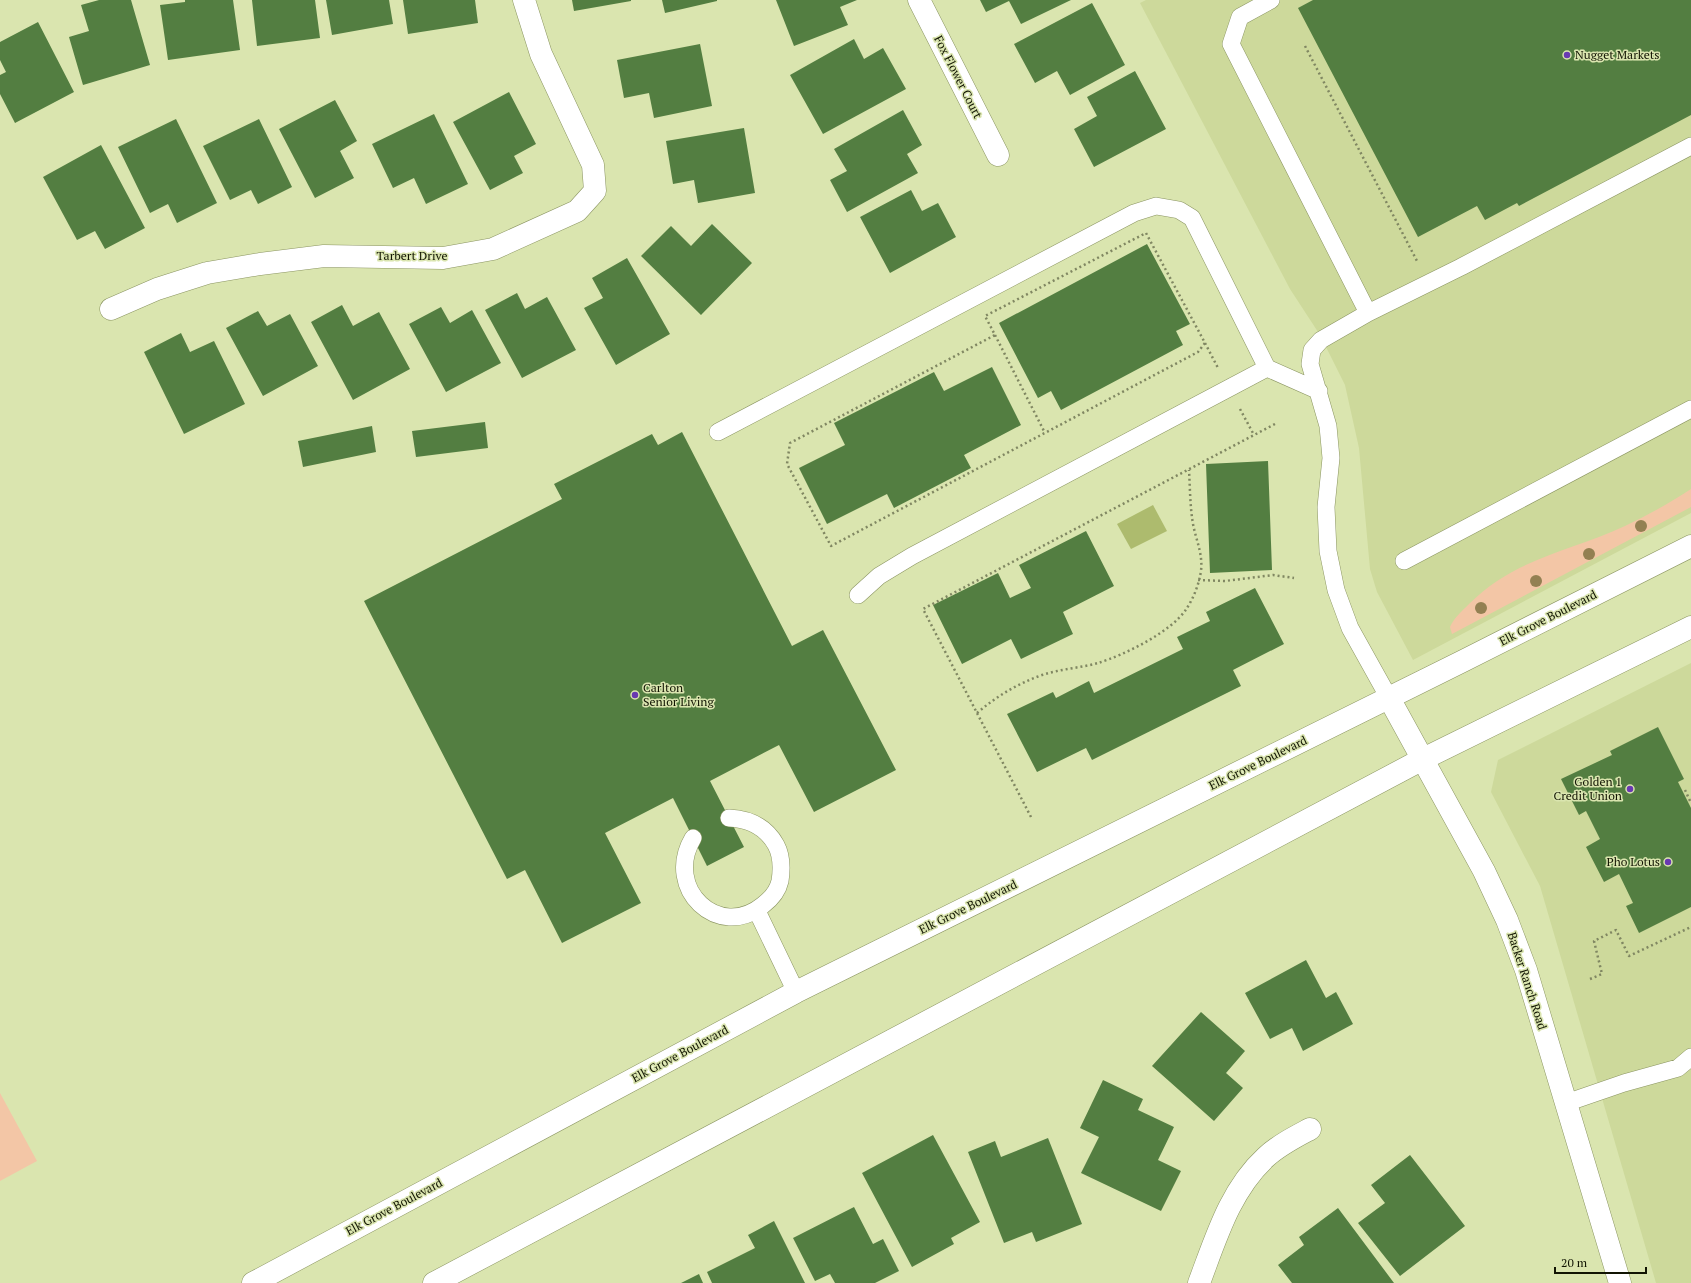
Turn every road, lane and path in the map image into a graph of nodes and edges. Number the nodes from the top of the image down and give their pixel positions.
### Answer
1 (524, 0) edge
2 (919, 0) edge
3 (1271, 0) edge
4 (1305, 46) dead end
5 (1691, 146) edge
6 (998, 155) dead end
7 (1424, 260) dead end
8 (111, 309) dead end
9 (1368, 313) junction
10 (995, 335) junction
11 (1267, 368) junction
12 (1319, 391) junction
13 (1691, 409) edge
14 (1275, 424) dead end
15 (718, 432) dead end
16 (1045, 433) junction
17 (1189, 470) junction
18 (1691, 546) edge
19 (1404, 561) dead end
20 (1294, 578) dead end
21 (1198, 580) junction
22 (858, 595) dead end
23 (1691, 627) edge
24 (1389, 698) junction
25 (977, 713) junction
26 (1421, 760) junction
27 (1685, 790) dead end
28 (1691, 803) edge
29 (1031, 817) dead end
30 (729, 818) dead end
31 (693, 838) dead end
32 (757, 910) junction
33 (1691, 927) edge
34 (1590, 979) dead end
35 (796, 992) junction
36 (1691, 1057) edge
37 (1566, 1103) junction
38 (1310, 1129) dead end
39 (253, 1283) edge
40 (434, 1283) edge
41 (1199, 1283) edge
42 (1620, 1283) edge

1 - 8 main road, Tarbert Drive
2 - 6 main road, Fox Flower Court
3 - 9 lane
4 - 7 path
5 - 9 lane
9 - 12 lane
10 - 16 path
10 - 16 path
10 - 16 path
11 - 12 lane
11 - 15 lane
11 - 22 lane
12 - 24 lane
13 - 19 lane
14 - 17 path
17 - 21 path
17 - 25 path
18 - 24 main road, Elk Grove Boulevard
20 - 21 path
21 - 25 path
23 - 26 main road
24 - 26 main road, Backer Ranch Road
24 - 35 main road, Elk Grove Boulevard
25 - 29 path
26 - 37 main road, Backer Ranch Road
26 - 40 main road
27 - 28 path
30 - 32 lane
31 - 32 lane
32 - 35 lane
33 - 34 path
35 - 39 main road, Elk Grove Boulevard
36 - 37 lane
37 - 42 main road, Backer Ranch Road
38 - 41 main road

